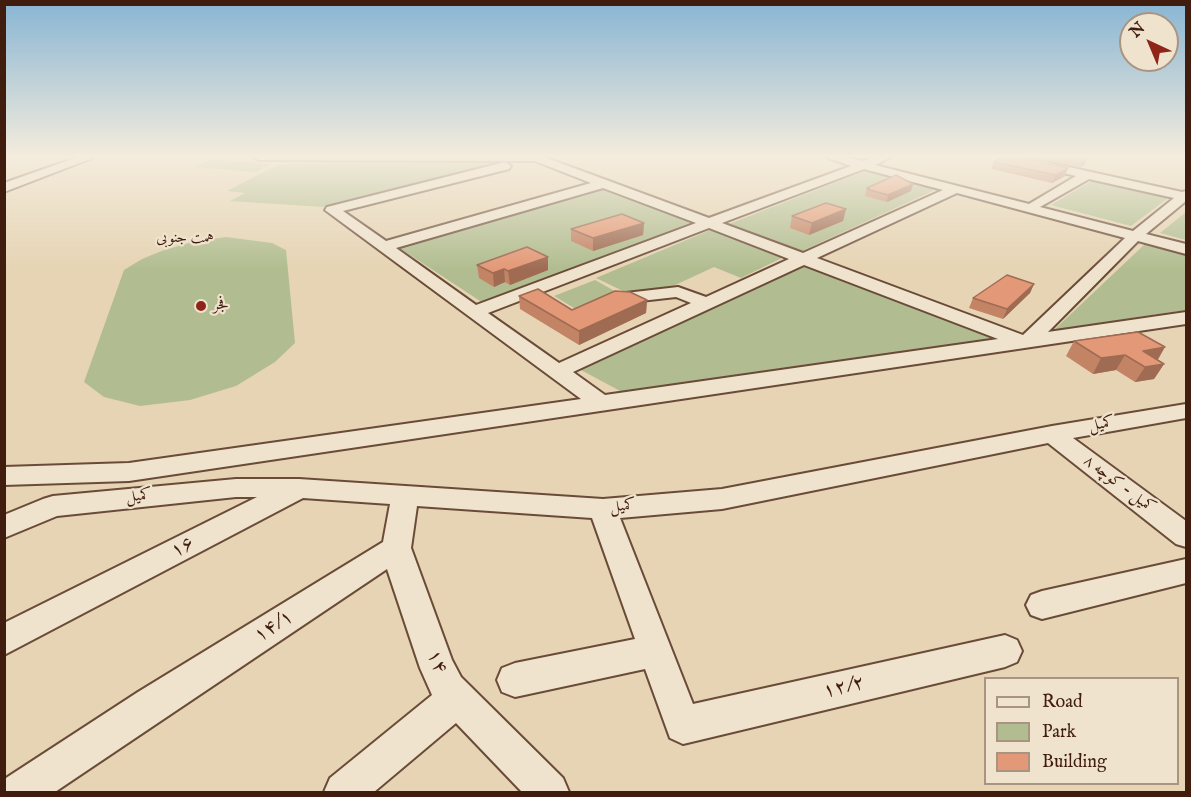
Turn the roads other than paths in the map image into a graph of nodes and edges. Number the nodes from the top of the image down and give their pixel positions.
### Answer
1 (393, 194) edge
2 (566, 194) edge
3 (636, 194) edge
4 (785, 194) edge
5 (945, 194) edge
6 (977, 194) edge
7 (999, 194) edge
8 (1053, 194) edge
9 (1186, 196) edge
10 (1036, 204) junction
11 (712, 222) junction
12 (1138, 234) junction
13 (1186, 243) edge
14 (383, 247) junction
15 (1186, 249) edge
16 (805, 258) junction
17 (623, 298) edge
18 (706, 303) junction
19 (474, 312) junction
20 (1186, 318) edge
21 (1026, 343) junction
22 (558, 371) junction
23 (603, 404) junction
24 (1186, 411) edge
25 (1052, 434) junction
26 (4, 476) edge
27 (299, 488) junction
28 (405, 495) junction
29 (603, 509) junction
30 (4, 527) edge
31 (1186, 536) edge
32 (396, 548) junction
33 (1186, 571) edge
34 (1042, 605) dead end
35 (4, 640) edge
36 (655, 651) junction
37 (1005, 651) dead end
38 (515, 680) dead end
39 (457, 698) junction
40 (20, 792) edge
41 (344, 792) edge
42 (549, 792) edge

1 - 14 street
2 - 14 street
3 - 11 street
4 - 11 street
5 - 16 street
6 - 12 street
7 - 10 street
8 - 10 street
9 - 12 street
10 - 12 street
11 - 16 street
11 - 19 street
12 - 13 street
12 - 15 street
12 - 21 street
14 - 19 street
16 - 18 street
16 - 21 street
17 - 18 street
18 - 22 street
19 - 22 street
20 - 21 street
21 - 23 street
22 - 23 street
23 - 26 street
24 - 25 street, کمیل
25 - 29 street, کمیل
25 - 31 street, کمیل - کوچه ۸
27 - 28 street, کمیل
27 - 30 street, کمیل
27 - 35 street, ۱۶
28 - 29 street, کمیل
28 - 32 street, ۱۴
29 - 36 street
32 - 39 street, ۱۴
32 - 40 street, ۱۴/۱
33 - 34 street
36 - 37 street, ۱۲/۲
36 - 38 street
39 - 41 street
39 - 42 street, ۱۴

